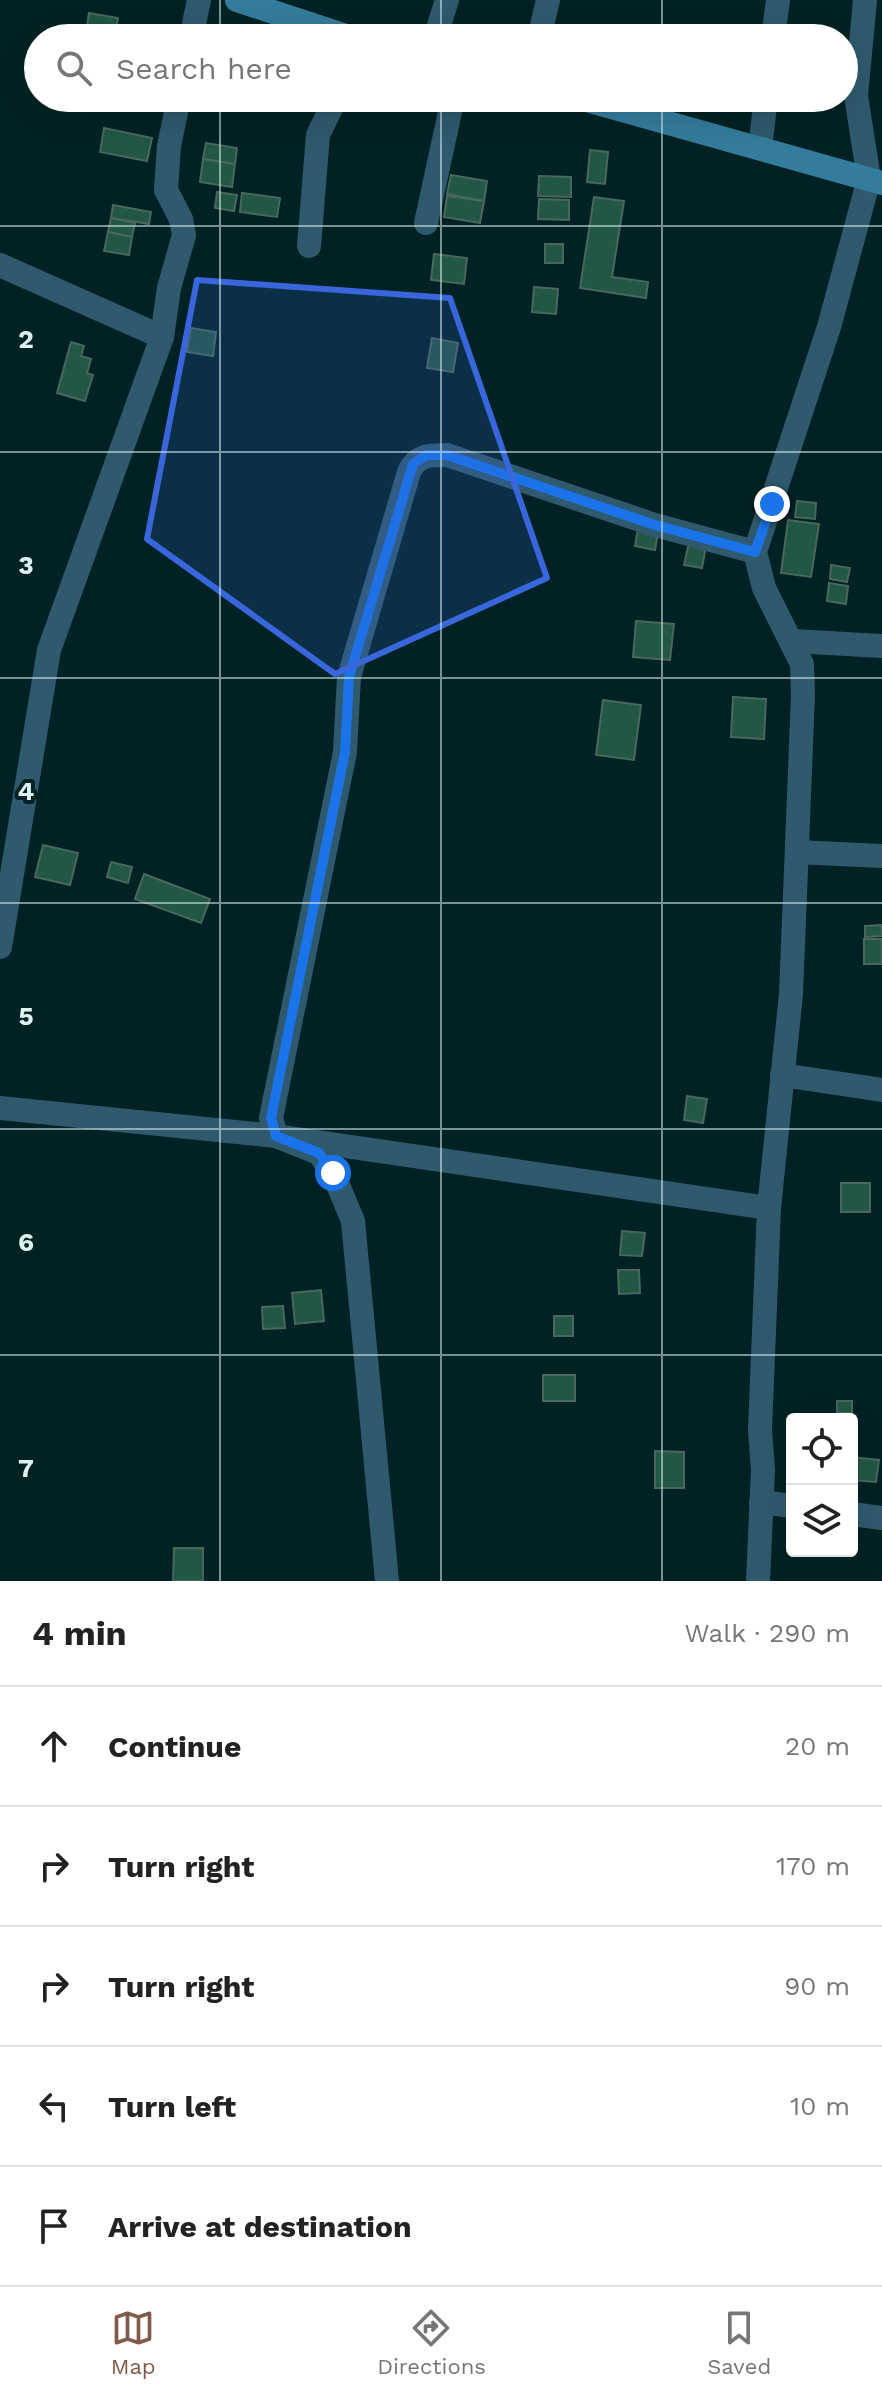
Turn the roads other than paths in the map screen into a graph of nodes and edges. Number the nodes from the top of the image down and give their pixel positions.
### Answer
1 (199, 0) edge
2 (237, 0) edge
3 (447, 0) edge
4 (548, 0) edge
5 (778, 0) edge
6 (865, 0) edge
7 (194, 24) edge
8 (310, 24) edge
9 (439, 24) edge
10 (542, 24) edge
11 (775, 24) edge
12 (858, 75) edge
13 (858, 104) edge
14 (176, 112) edge
15 (329, 112) edge
16 (450, 112) edge
17 (630, 112) edge
18 (764, 112) edge
19 (760, 148) junction
20 (876, 181) edge
21 (426, 223) dead end
22 (309, 246) dead end
23 (0, 265) edge
24 (162, 337) junction
25 (755, 552) junction
26 (793, 641) junction
27 (882, 646) edge
28 (797, 852) junction
29 (882, 856) edge
30 (0, 947) edge
31 (782, 1075) junction
32 (882, 1090) edge
33 (0, 1108) edge
34 (276, 1136) junction
35 (769, 1208) junction
36 (761, 1502) junction
37 (786, 1505) edge
38 (858, 1515) edge
39 (882, 1518) edge
40 (387, 1581) edge
41 (758, 1581) edge

1 - 7 street
2 - 8 street
3 - 9 street
4 - 10 street
5 - 11 street
6 - 12 street
13 - 20 street
14 - 24 street
15 - 22 street
16 - 21 street
17 - 19 street
18 - 19 street
19 - 20 street
20 - 25 street
23 - 24 street
24 - 30 street
25 - 26 street
25 - 34 street
26 - 27 street
26 - 28 street
28 - 29 street
28 - 31 street
31 - 32 street
31 - 35 street
33 - 34 street
34 - 35 street
34 - 40 street
35 - 36 street
36 - 37 street
36 - 41 street
38 - 39 street

